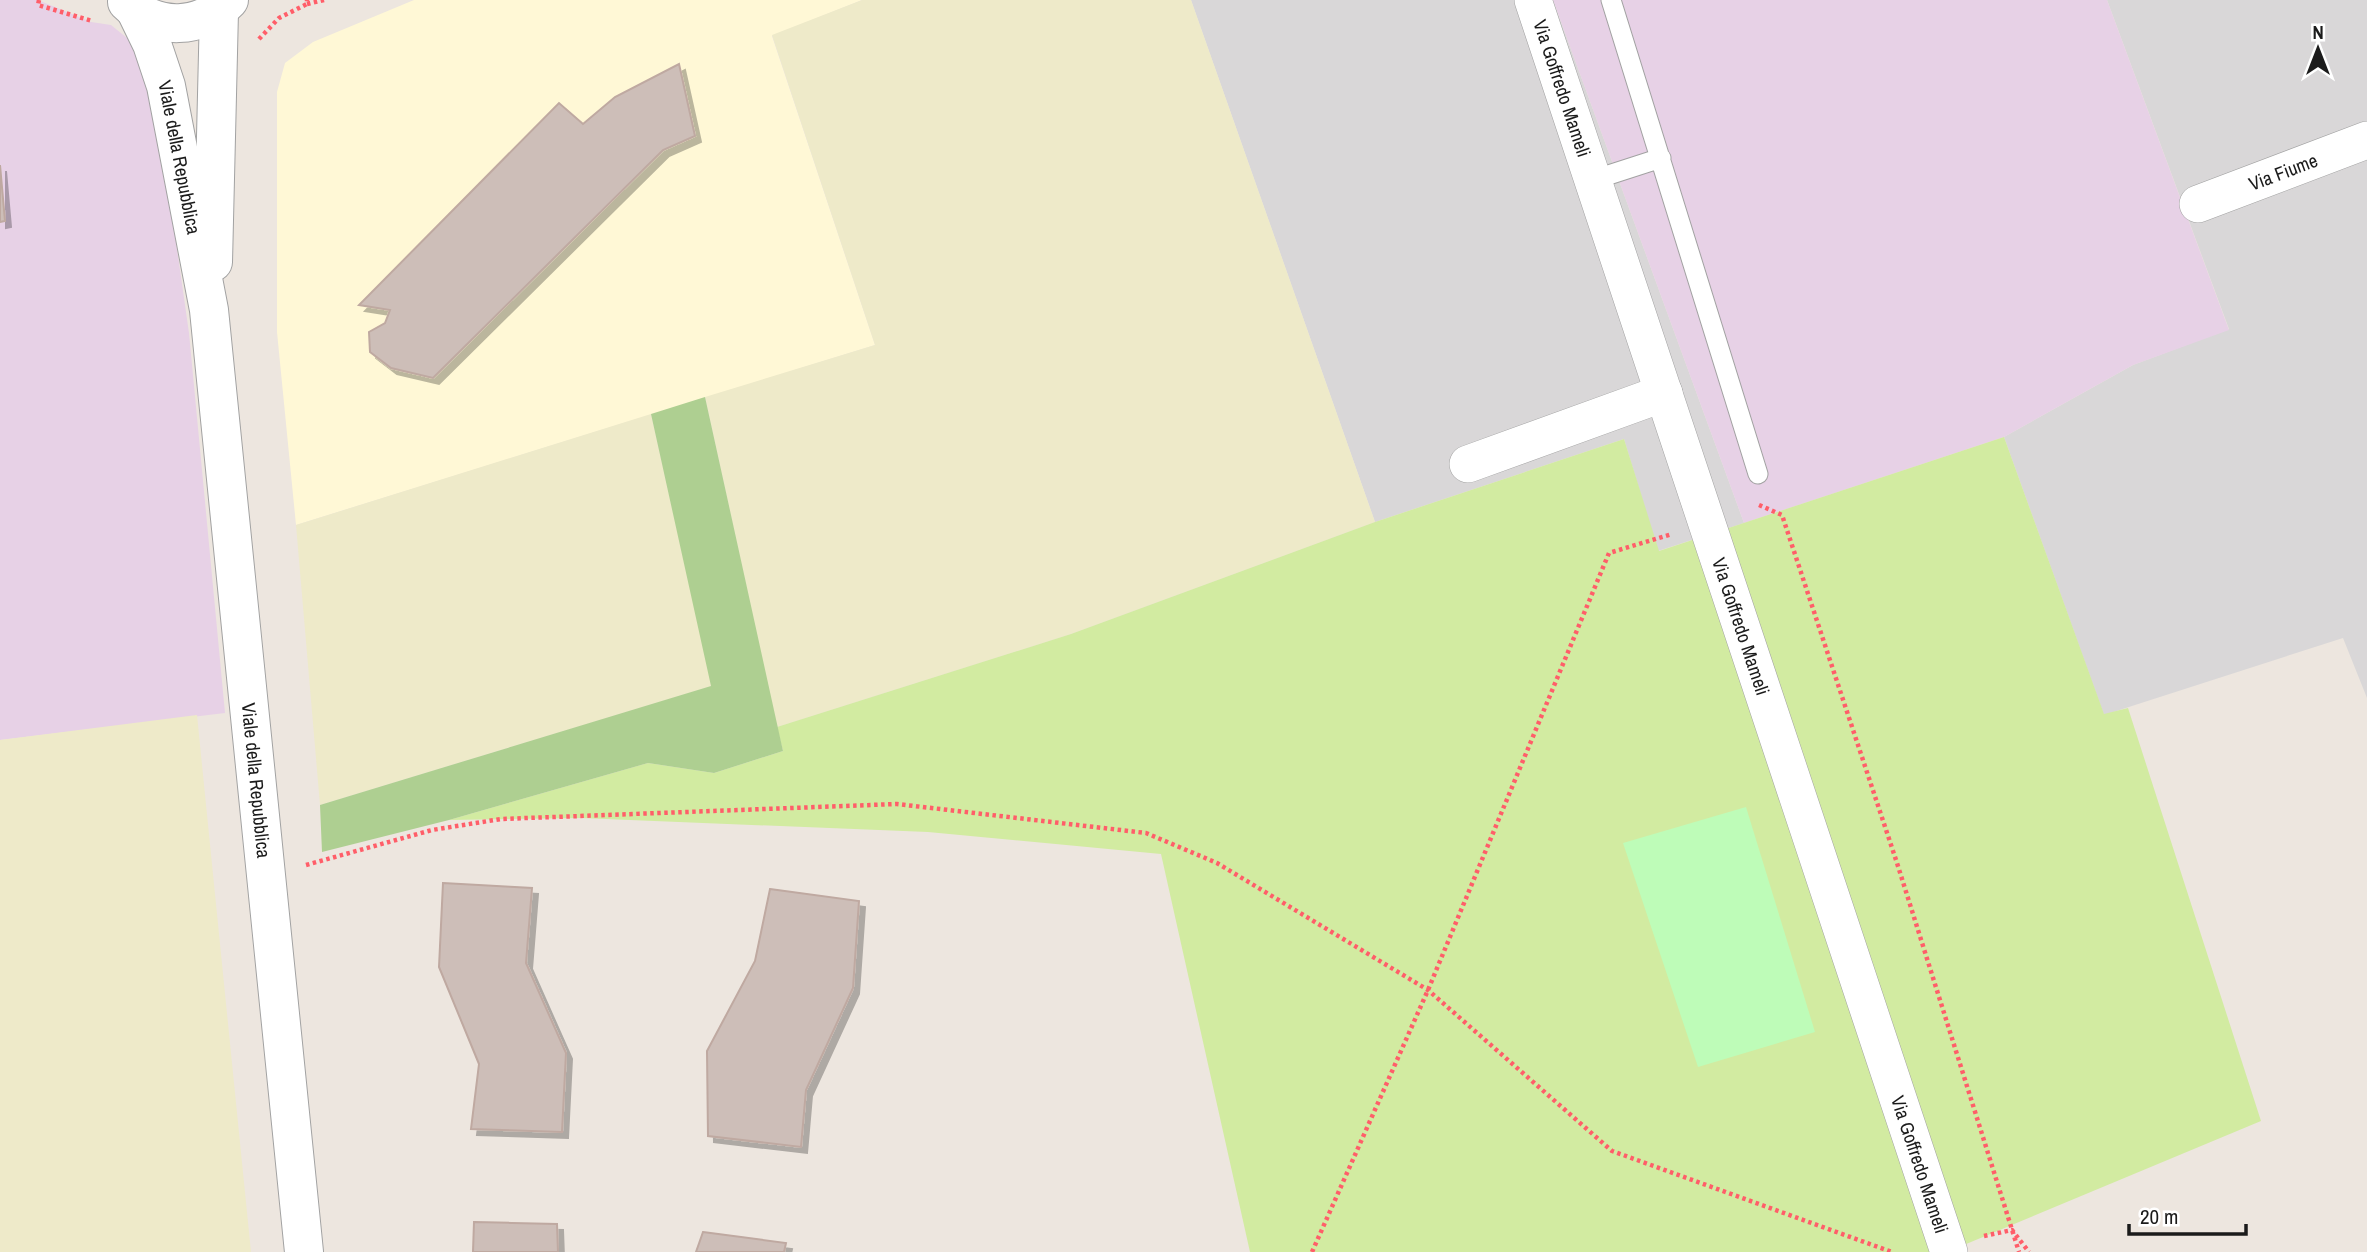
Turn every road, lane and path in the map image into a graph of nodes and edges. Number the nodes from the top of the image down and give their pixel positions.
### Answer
1 (324, 0) edge
2 (1533, 0) edge
3 (1611, 0) edge
4 (307, 2) edge
5 (127, 3) edge
6 (224, 5) edge
7 (254, 44) dead end
8 (2367, 140) edge
9 (1661, 158) junction
10 (1593, 180) junction
11 (2198, 204) dead end
12 (209, 310) junction
13 (1664, 393) junction
14 (1468, 464) dead end
15 (1758, 474) dead end
16 (1747, 503) dead end
17 (1707, 523) junction
18 (305, 853) dead end
19 (306, 864) junction
20 (307, 878) dead end
21 (1428, 990) junction
22 (304, 1252) edge
23 (1312, 1252) edge
24 (1892, 1252) edge
25 (1949, 1252) edge
26 (2019, 1252) edge

1 - 4 path
2 - 10 street, Via Goffredo Mameli
3 - 9 lane
4 - 7 path
5 - 6 street
5 - 12 street, Viale della Repubblica
6 - 12 street, Viale della Repubblica
8 - 11 street, Via Fiume
9 - 10 lane
9 - 15 lane
10 - 13 street, Via Goffredo Mameli
12 - 22 street, Viale della Repubblica
13 - 14 street
13 - 17 street, Via Goffredo Mameli
16 - 26 path
17 - 21 path
17 - 25 street, Via Goffredo Mameli
18 - 19 path
19 - 20 path
19 - 21 path
21 - 23 path
21 - 24 path

